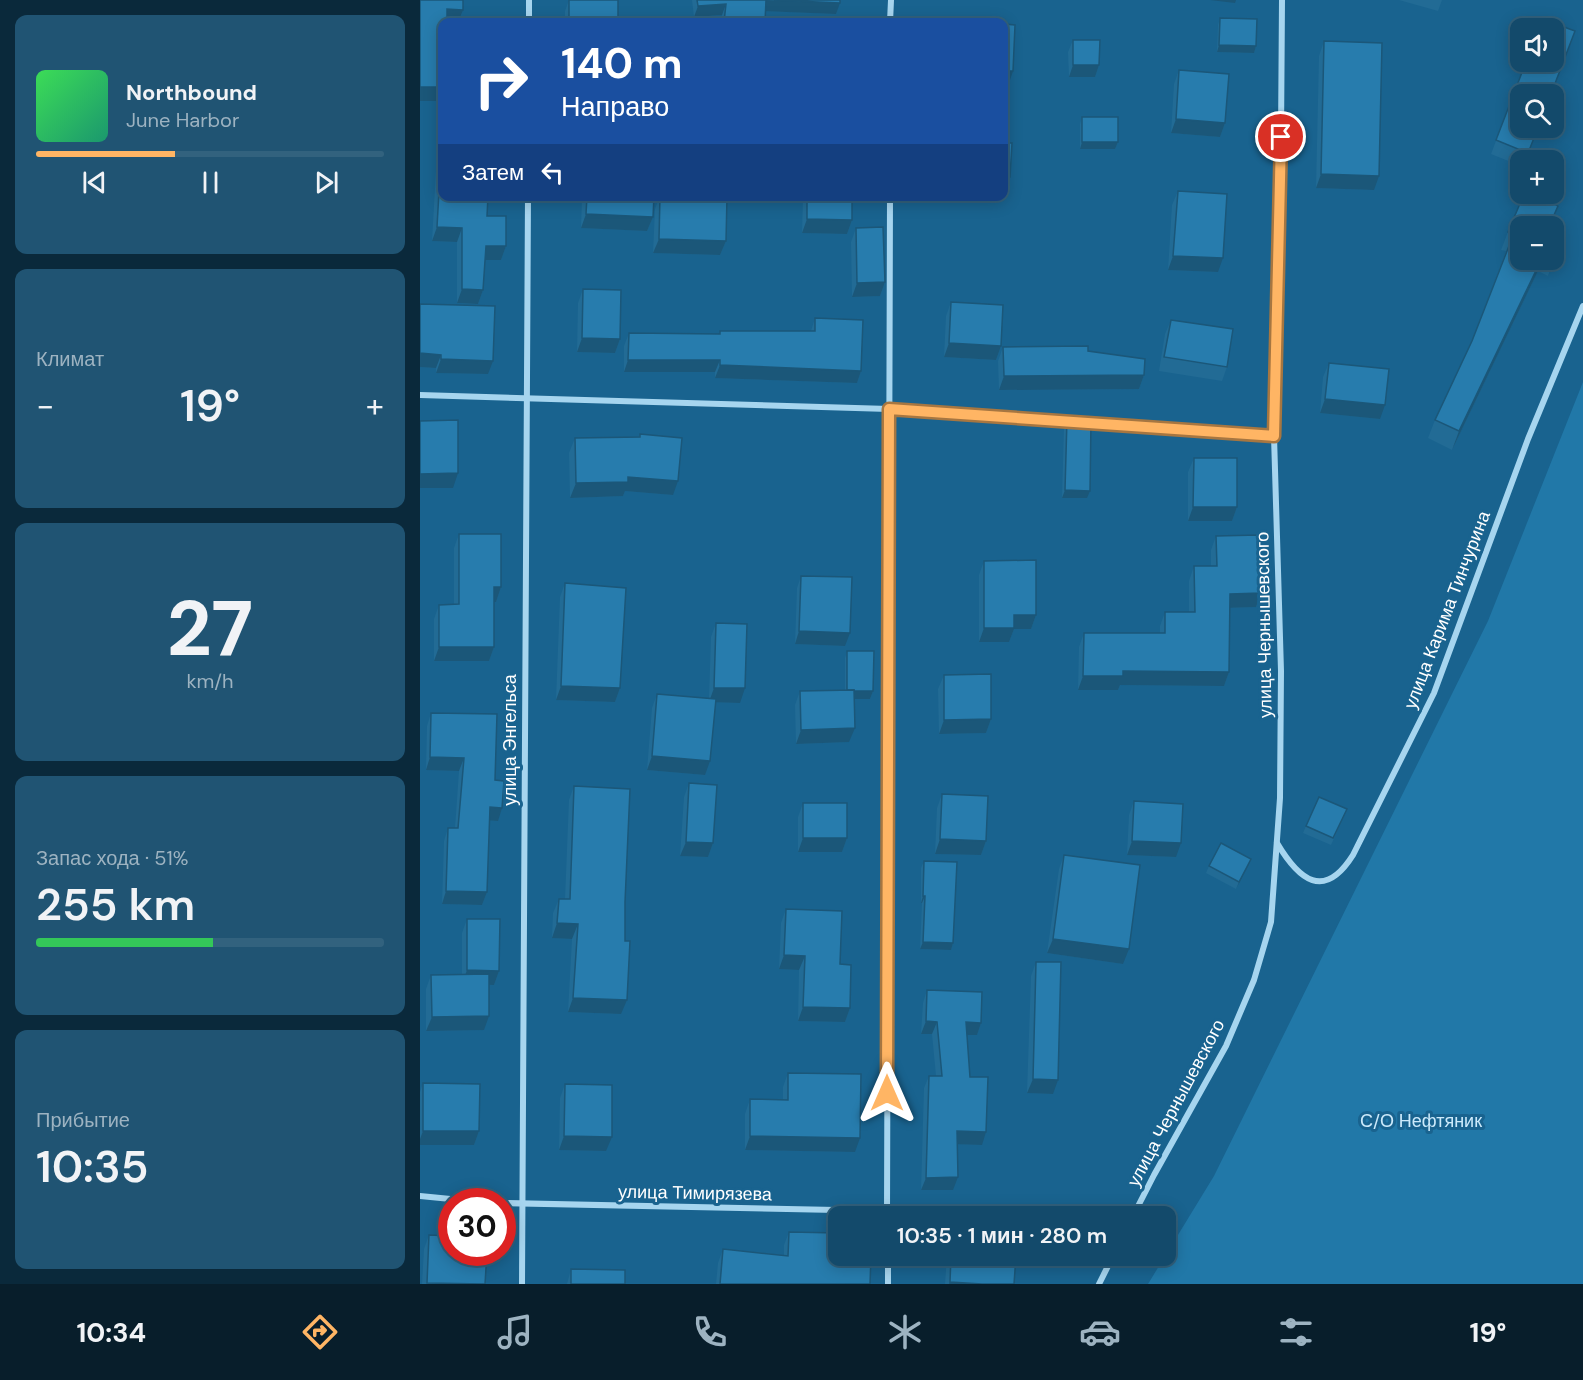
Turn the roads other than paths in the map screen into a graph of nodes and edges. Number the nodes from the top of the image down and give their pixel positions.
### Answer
1 (530, 0) edge
2 (891, 0) edge
3 (1282, 0) edge
4 (529, 18) edge
5 (890, 18) edge
6 (528, 201) edge
7 (890, 201) edge
8 (1583, 306) edge
9 (420, 395) edge
10 (526, 399) junction
11 (889, 409) junction
12 (1274, 436) junction
13 (1277, 843) junction
14 (420, 1196) edge
15 (438, 1198) edge
16 (516, 1204) edge
17 (523, 1205) junction
18 (887, 1206) edge
19 (1138, 1206) edge
20 (828, 1213) edge
21 (888, 1266) edge
22 (1108, 1266) edge
23 (522, 1284) edge
24 (888, 1284) edge
25 (1099, 1284) edge

1 - 4 street
2 - 5 street
3 - 12 street, улица Чернышевского
6 - 10 street, улица Энгельса
7 - 11 street
8 - 13 street, улица Карима Тинчурина
9 - 10 street
10 - 11 street
10 - 17 street, улица Энгельса
11 - 12 street
11 - 18 street
12 - 13 street, улица Чернышевского
13 - 19 street, улица Чернышевского
14 - 15 street
16 - 17 street, улица Тимирязева
17 - 20 street, улица Тимирязева
17 - 23 street, улица Энгельса
21 - 24 street
22 - 25 street

